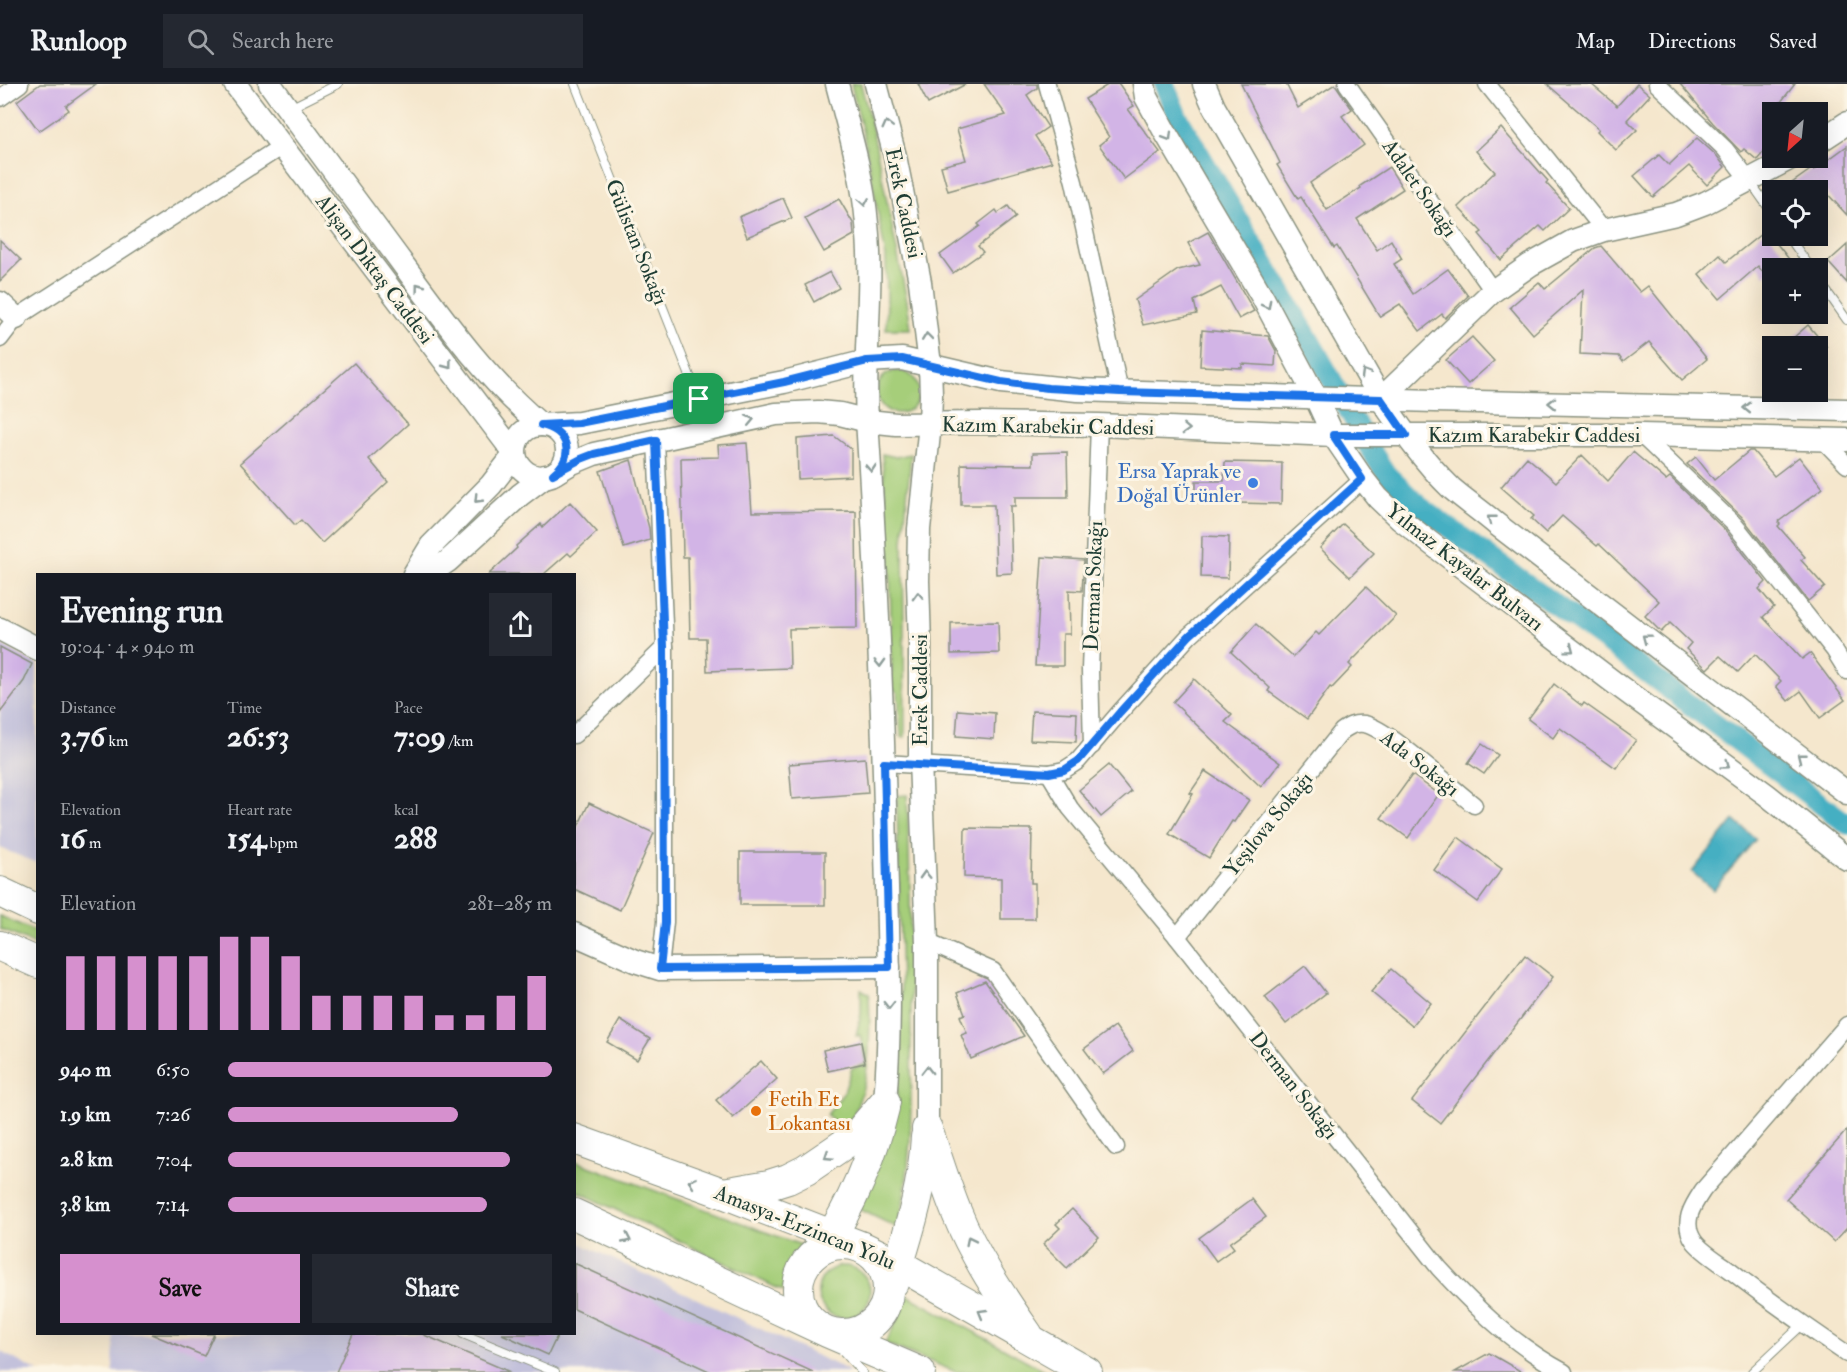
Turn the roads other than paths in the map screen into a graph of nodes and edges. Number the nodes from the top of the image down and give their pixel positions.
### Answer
1 (20, 84) edge
2 (235, 84) edge
3 (270, 84) edge
4 (338, 84) edge
5 (575, 84) edge
6 (837, 84) edge
7 (876, 84) edge
8 (1047, 84) edge
9 (1144, 84) edge
10 (1204, 84) edge
11 (1347, 84) edge
12 (1487, 84) edge
13 (1657, 84) edge
14 (0, 98) edge
15 (288, 109) junction
16 (1847, 123) edge
17 (1828, 135) edge
18 (282, 146) junction
19 (1772, 168) edge
20 (1749, 180) junction
21 (1762, 198) edge
22 (1604, 230) junction
23 (1493, 291) junction
24 (1828, 293) edge
25 (0, 303) edge
26 (16, 318) junction
27 (1847, 320) edge
28 (0, 339) edge
29 (902, 359) junction
30 (867, 361) junction
31 (930, 365) junction
32 (866, 389) junction
33 (1120, 392) junction
34 (931, 396) junction
35 (1316, 398) junction
36 (699, 399) junction
37 (1381, 399) junction
38 (1847, 410) edge
39 (868, 421) junction
40 (896, 424) junction
41 (930, 424) junction
42 (541, 425) junction
43 (1099, 425) junction
44 (1333, 435) junction
45 (1406, 435) junction
46 (1641, 435) junction
47 (656, 440) junction
48 (1823, 440) junction
49 (1847, 440) edge
50 (514, 454) junction
51 (1847, 465) edge
52 (549, 475) junction
53 (1362, 479) junction
54 (415, 573) edge
55 (430, 573) edge
56 (0, 629) edge
57 (664, 647) junction
58 (36, 648) edge
59 (1847, 671) edge
60 (1365, 724) joint
61 (576, 733) edge
62 (1092, 746) junction
63 (884, 763) junction
64 (920, 766) junction
65 (1049, 773) junction
66 (1847, 793) edge
67 (1474, 806) dead end
68 (1847, 859) edge
69 (0, 892) edge
70 (36, 909) edge
71 (576, 935) edge
72 (1177, 937) junction
73 (927, 942) junction
74 (0, 946) edge
75 (36, 962) edge
76 (889, 967) junction
77 (660, 969) junction
78 (1847, 1025) edge
79 (885, 1102) junction
80 (927, 1129) junction
81 (576, 1140) edge
82 (1116, 1147) dead end
83 (723, 1193) junction
84 (576, 1215) edge
85 (828, 1241) junction
86 (865, 1248) junction
87 (898, 1264) junction
88 (888, 1300) junction
89 (1803, 1324) junction
90 (827, 1332) junction
91 (465, 1335) edge
92 (1034, 1343) junction
93 (1847, 1354) edge
94 (555, 1372) edge
95 (862, 1372) edge
96 (920, 1372) edge
97 (1088, 1372) edge
98 (1564, 1372) edge
99 (1752, 1372) edge

1 - 14 street
2 - 18 street, Alişan Diktaş Caddesi
3 - 15 street, Alişan Diktaş Caddesi
4 - 15 lane
5 - 36 lane, Gülistan Sokağı
6 -> 30 street, Erek Caddesi
31 -> 7 street, Erek Caddesi
8 - 33 street
9 -> 35 street, Yılmaz Kayalar Bulvarı
37 -> 10 street
11 - 23 street, Adalet Sokağı
12 - 22 street
13 - 20 street
42 -> 15 street, Alişan Diktaş Caddesi
16 - 17 street
18 - 26 street
18 -> 50 street, Alişan Diktaş Caddesi
19 - 20 street
20 - 21 lane
20 - 22 street
22 - 23 street
23 - 37 street
24 - 27 lane
25 - 26 street
26 - 28 street
29 - 30 street, Kazım Karabekir Caddesi
29 - 31 street, Kazım Karabekir Caddesi
29 - 32 street
29 - 34 street, Erek Caddesi
30 - 32 street, Erek Caddesi
30 - 36 street, Kazım Karabekir Caddesi
31 - 33 street, Kazım Karabekir Caddesi
31 - 34 street, Erek Caddesi
32 - 39 street, Erek Caddesi
32 - 40 street, Erek Caddesi
33 - 35 street, Kazım Karabekir Caddesi
34 - 40 street
34 - 41 street, Erek Caddesi
35 - 37 street, Kazım Karabekir Caddesi
35 - 44 street, Yılmaz Kayalar Bulvarı
36 - 42 street, Kazım Karabekir Caddesi
38 -> 37 street, Kazım Karabekir Caddesi
37 - 45 street
39 - 40 street, Kazım Karabekir Caddesi
47 -> 39 street, Kazım Karabekir Caddesi
39 -> 63 street, Erek Caddesi
40 - 41 street, Kazım Karabekir Caddesi
41 - 43 street, Kazım Karabekir Caddesi
64 -> 41 street, Erek Caddesi
42 - 50 street
42 - 52 street
43 -> 44 street, Kazım Karabekir Caddesi
43 - 62 street, Derman Sokağı
44 - 45 street, Kazım Karabekir Caddesi
44 - 53 street, Yılmaz Kayalar Bulvarı
45 - 46 street, Kazım Karabekir Caddesi
66 -> 45 street
46 - 48 street, Kazım Karabekir Caddesi
46 - 59 street
47 - 52 street, Kazım Karabekir Caddesi
47 - 57 street
48 - 49 street, Kazım Karabekir Caddesi
48 - 51 street
50 - 52 street
50 -> 54 street
52 - 55 street, Kazım Karabekir Caddesi
53 - 62 street
53 -> 68 street, Yılmaz Kayalar Bulvarı
56 - 58 street
57 - 61 street
57 - 77 street
60 - 67 street, Ada Sokağı
60 - 72 street, Yeşilova Sokağı
62 - 65 street
63 - 64 street
63 - 76 street, Erek Caddesi
64 - 65 street
73 -> 64 street, Erek Caddesi
65 - 72 street, Derman Sokağı
69 - 70 highway
71 - 77 street
72 - 98 street, Derman Sokağı
80 -> 73 street, Erek Caddesi
73 - 82 street
74 - 75 highway
76 - 77 street
76 -> 79 street, Erek Caddesi
78 - 89 street
79 -> 83 highway
79 - 85 highway
80 - 87 highway
92 -> 80 highway
83 -> 81 highway, Amasya-Erzincan Yolu
83 - 85 highway, Amasya-Erzincan Yolu
84 -> 90 highway
85 - 86 highway
85 - 90 highway
86 - 87 highway, Amasya-Erzincan Yolu
86 - 88 highway
87 - 88 highway
92 -> 87 highway, Amasya-Erzincan Yolu
88 - 90 highway
89 - 93 street
89 - 99 lane
90 - 95 lane
90 - 96 highway
91 - 94 lane
92 - 97 highway, Amasya-Erzincan Yolu

